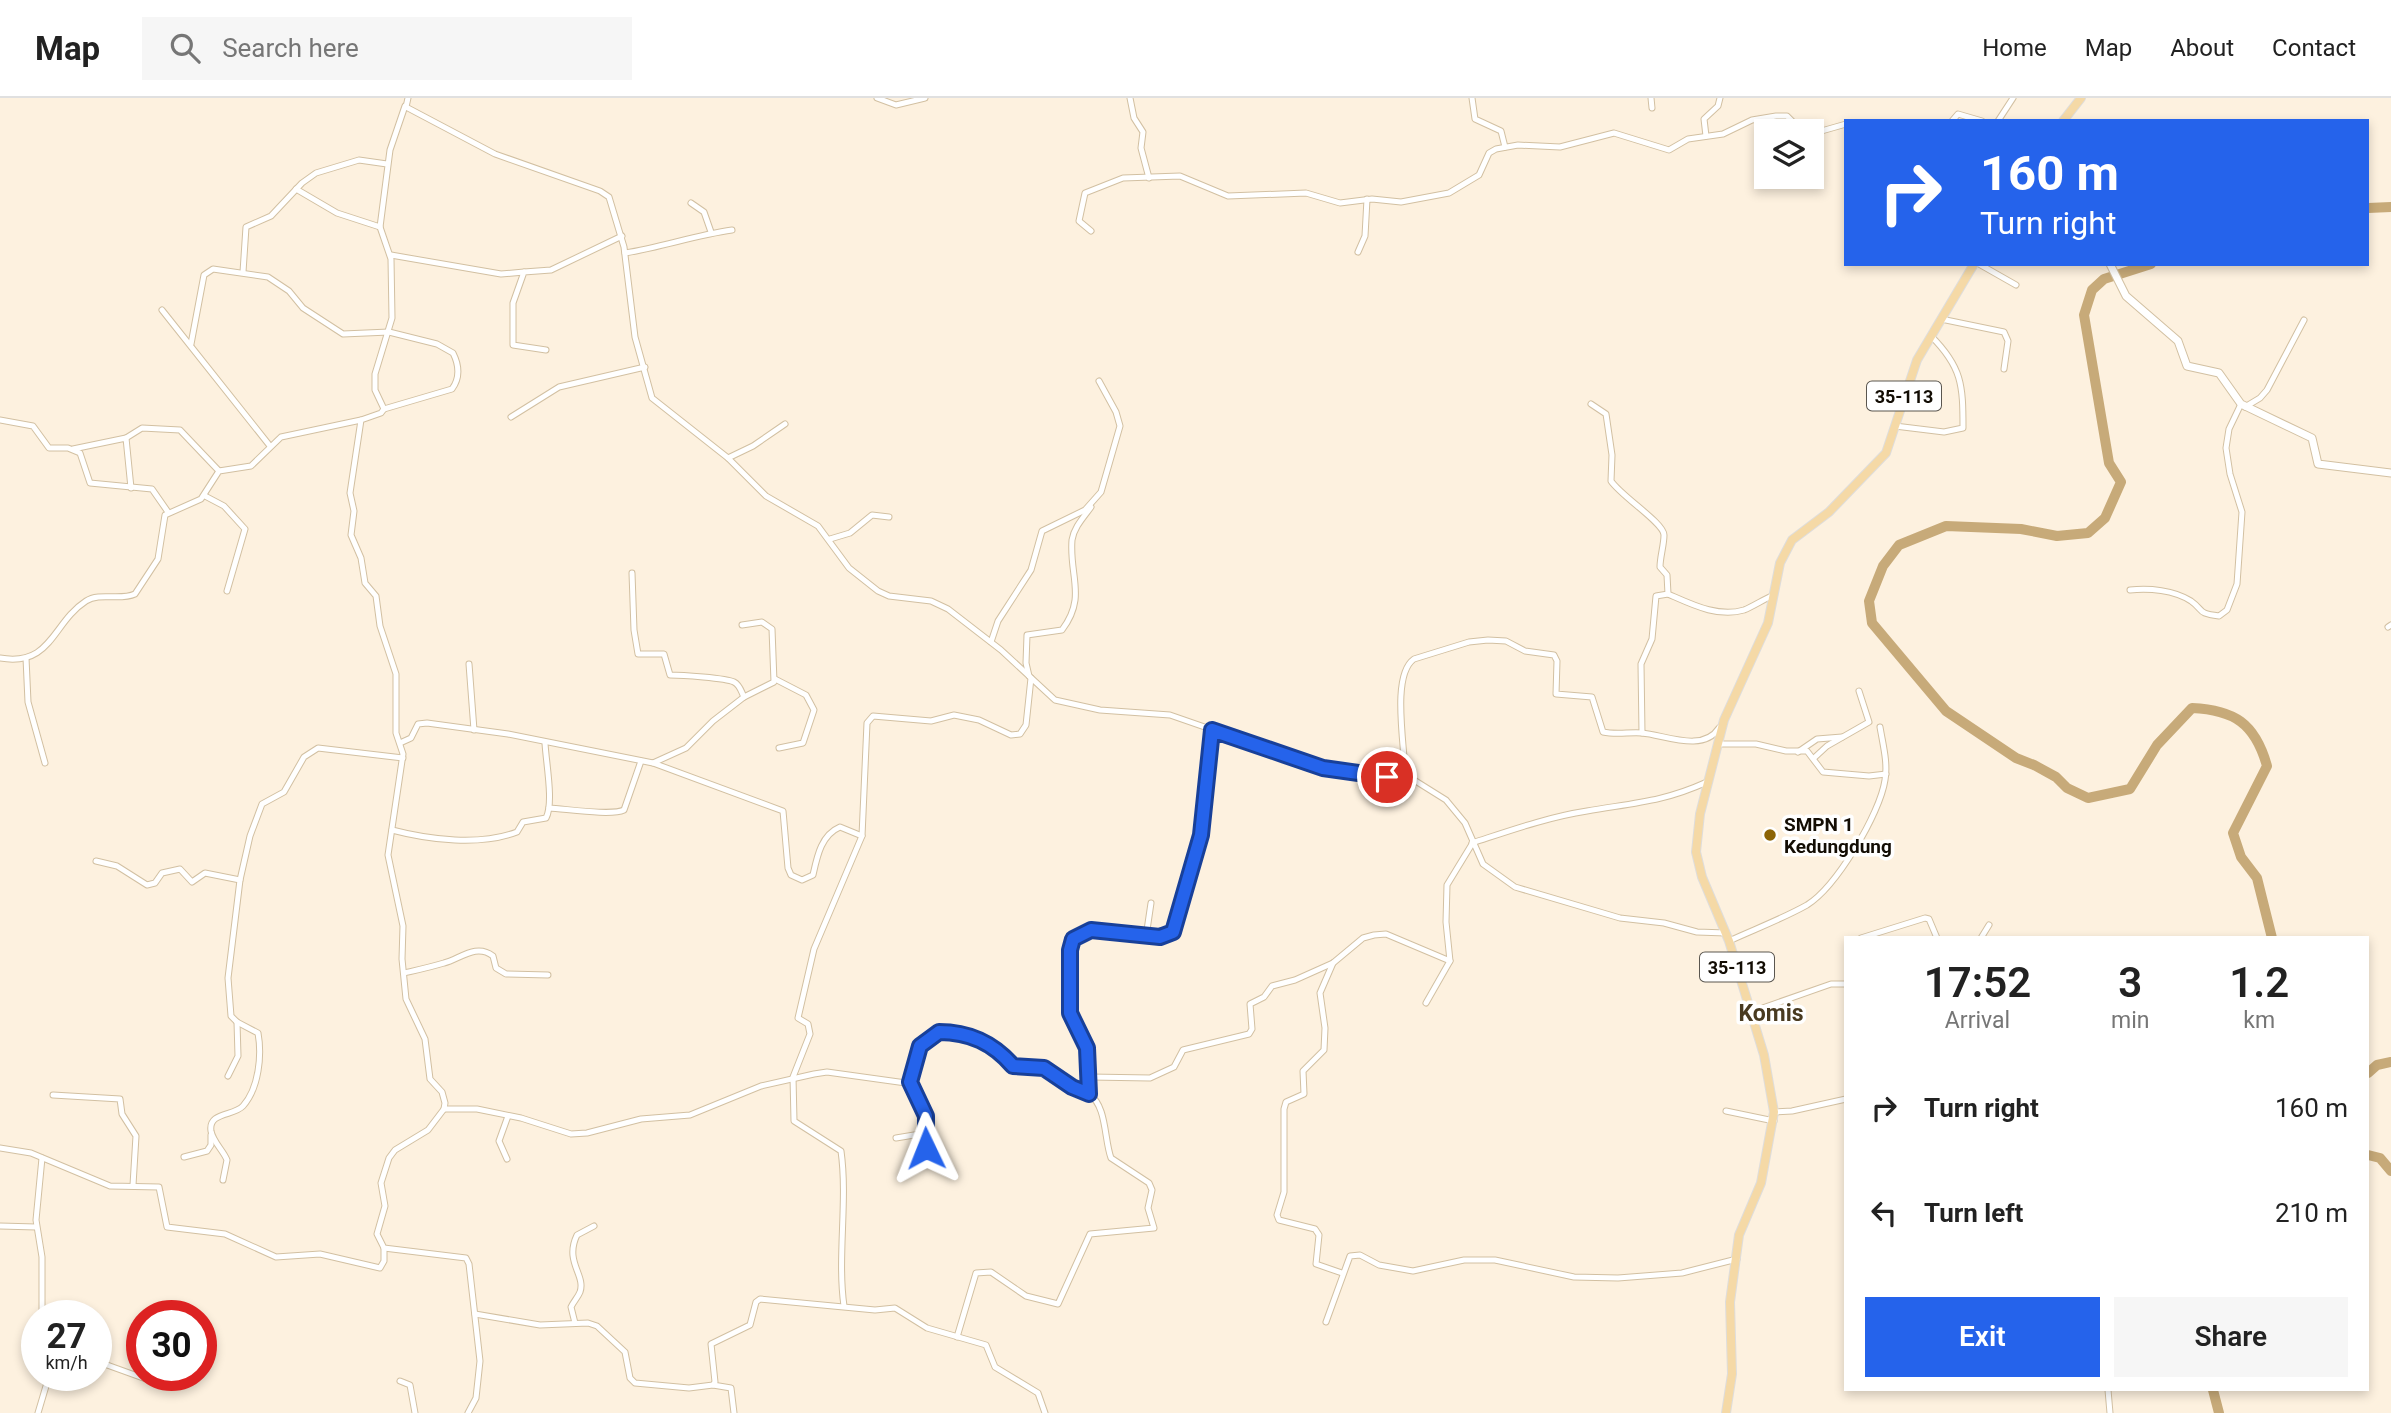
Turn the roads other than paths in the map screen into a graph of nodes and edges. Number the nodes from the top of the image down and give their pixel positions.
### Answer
1 (408, 98) edge
2 (877, 98) edge
3 (925, 98) edge
4 (1130, 98) edge
5 (1472, 98) edge
6 (1651, 98) edge
7 (1720, 98) edge
8 (2013, 98) edge
9 (2081, 98) edge
10 (405, 106) junction
11 (1652, 107) dead end
12 (1758, 119) edge
13 (1790, 119) edge
14 (1953, 119) edge
15 (1975, 119) edge
16 (1999, 119) edge
17 (2065, 119) edge
18 (1754, 120) edge
19 (1844, 125) edge
20 (1824, 130) edge
21 (1706, 136) junction
22 (1506, 147) junction
23 (387, 164) junction
24 (1149, 178) junction
25 (296, 189) junction
26 (1367, 199) junction
27 (691, 203) dead end
28 (380, 227) junction
29 (732, 230) dead end
30 (1091, 231) dead end
31 (711, 232) junction
32 (622, 236) junction
33 (625, 253) junction
34 (1358, 253) dead end
35 (391, 254) junction
36 (1975, 266) edge
37 (1980, 266) edge
38 (2111, 266) edge
39 (243, 272) junction
40 (524, 272) junction
41 (2016, 285) dead end
42 (162, 310) dead end
43 (1941, 319) junction
44 (2304, 320) dead end
45 (389, 332) junction
46 (1931, 336) junction
47 (191, 344) junction
48 (546, 350) dead end
49 (645, 368) junction
50 (2004, 369) dead end
51 (1099, 381) dead end
52 (1591, 404) dead end
53 (2243, 406) junction
54 (384, 409) junction
55 (511, 417) dead end
56 (2, 420) edge
57 (361, 420) junction
58 (785, 424) dead end
59 (1895, 426) junction
60 (0, 429) edge
61 (126, 438) junction
62 (270, 446) junction
63 (73, 449) junction
64 (728, 458) junction
65 (219, 471) junction
66 (2391, 473) edge
67 (131, 488) junction
68 (205, 496) junction
69 (1093, 503) junction
70 (168, 512) junction
71 (889, 517) dead end
72 (830, 538) junction
73 (632, 573) dead end
74 (2130, 590) dead end
75 (227, 592) dead end
76 (1668, 594) junction
77 (1774, 595) junction
78 (742, 625) dead end
79 (990, 642) junction
80 (0, 658) edge
81 (26, 658) junction
82 (469, 664) dead end
83 (1030, 677) junction
84 (775, 679) junction
85 (1858, 691) dead end
86 (744, 697) junction
87 (1724, 720) junction
88 (1880, 727) dead end
89 (474, 730) junction
90 (1212, 730) junction
91 (1642, 733) junction
92 (1842, 737) junction
93 (400, 743) junction
94 (545, 743) junction
95 (1717, 744) junction
96 (779, 748) dead end
97 (1798, 752) junction
98 (403, 758) junction
99 (1814, 758) junction
100 (641, 761) junction
101 (45, 763) dead end
102 (653, 763) junction
103 (1886, 774) junction
104 (1405, 778) junction
105 (1707, 782) junction
106 (549, 808) junction
107 (392, 830) junction
108 (862, 836) junction
109 (1472, 844) junction
110 (96, 861) dead end
111 (240, 880) junction
112 (1151, 903) dead end
113 (1989, 925) dead end
114 (1141, 936) junction
115 (1867, 936) edge
116 (1936, 936) edge
117 (1982, 936) edge
118 (1728, 937) junction
119 (1450, 961) junction
120 (1333, 963) junction
121 (404, 972) junction
122 (548, 975) dead end
123 (1844, 984) edge
124 (1426, 1003) dead end
125 (1751, 1012) junction
126 (237, 1023) junction
127 (228, 1076) dead end
128 (793, 1077) junction
129 (1090, 1077) junction
130 (910, 1082) junction
131 (1089, 1094) junction
132 (53, 1095) dead end
133 (1844, 1099) edge
134 (444, 1110) junction
135 (1726, 1111) dead end
136 (508, 1116) junction
137 (1774, 1116) junction
138 (211, 1132) junction
139 (926, 1133) junction
140 (896, 1138) dead end
141 (0, 1148) edge
142 (184, 1157) dead end
143 (42, 1158) junction
144 (507, 1159) dead end
145 (925, 1163) dead end
146 (223, 1180) dead end
147 (133, 1185) junction
148 (0, 1226) edge
149 (594, 1226) dead end
150 (36, 1227) junction
151 (384, 1248) junction
152 (1737, 1259) junction
153 (1342, 1273) junction
154 (42, 1300) edge
155 (845, 1306) junction
156 (475, 1314) junction
157 (1326, 1322) dead end
158 (575, 1323) junction
159 (957, 1337) junction
160 (400, 1381) dead end
161 (713, 1385) junction
162 (45, 1391) edge
163 (2108, 1391) edge
164 (38, 1413) edge
165 (415, 1413) edge
166 (468, 1413) edge
167 (734, 1413) edge
168 (1045, 1413) edge
169 (1726, 1413) edge
170 (2110, 1413) edge

1 - 10 street
2 - 3 street
4 - 24 street
5 - 22 street
6 - 11 street
7 - 21 street
8 - 16 street
9 - 17 main road
10 - 23 street
10 - 32 street
12 - 13 street
14 - 15 street
18 - 21 street
19 - 20 street
21 - 22 street
22 - 26 street
23 - 25 street
23 - 28 street
24 - 26 street
24 - 30 street
25 - 28 street
25 - 39 street
26 - 34 street
27 - 31 street
28 - 35 street
29 - 31 street
31 - 33 street
32 - 33 street
32 - 40 street
33 - 49 street
35 - 40 street
35 - 45 street
36 - 43 main road, 35-113
37 - 41 street
38 - 53 street
39 - 45 street
39 - 47 street
40 - 48 street
42 - 47 street
43 - 46 main road, 35-113
43 - 50 street
44 - 53 street
45 - 54 street
45 - 54 street
46 - 59 main road, 35-113
46 - 59 street
47 - 62 street
49 - 55 street
49 - 64 street
51 - 69 street
52 - 76 street
53 - 66 street
53 - 74 street
54 - 57 street
56 - 60 street
56 - 63 street
57 - 62 street
57 - 93 street
58 - 64 street
59 - 77 main road, 35-113
61 - 63 street
61 - 65 street
61 - 67 street
62 - 65 street
63 - 67 street
64 - 72 street
65 - 68 street
67 - 70 street
68 - 70 street
68 - 75 street
69 - 79 street
69 - 83 street
70 - 81 street
71 - 72 street
72 - 79 street
73 - 86 street
76 - 77 street
76 - 91 street
77 - 87 main road, 35-113
78 - 84 street
79 - 83 street
80 - 81 street
81 - 101 street
82 - 89 street
83 - 90 street
83 - 108 street
84 - 86 street
84 - 96 street
85 - 92 street
86 - 102 street
87 - 91 street
87 - 95 main road, 35-113
88 - 103 street
89 - 93 street
89 - 94 street
90 - 104 street
90 - 114 street
91 - 104 street
92 - 97 street
92 - 99 street
93 - 98 street
94 - 100 street
94 - 106 street
95 - 97 street
95 - 105 main road, 35-113
97 - 99 street
98 - 107 street
98 - 111 street
99 - 103 street
100 - 102 street
100 - 106 street
102 - 108 street
103 - 118 street
104 - 109 street
105 - 109 street
105 - 118 main road, 35-113
106 - 107 street
107 - 121 street
108 - 128 street
109 - 118 street
109 - 119 street
110 - 111 street
111 - 126 street
112 - 114 street
113 - 117 street
114 - 129 street
115 - 116 street
118 - 125 main road, 35-113
119 - 120 street
119 - 124 street
120 - 129 street
120 - 153 street
121 - 122 street
121 - 134 street
123 - 125 street
125 - 137 main road, 35-113
126 - 127 street
126 - 138 street
128 - 130 street
128 - 136 street
128 - 155 street
129 - 131 street
130 - 131 street
130 - 139 street
131 - 159 street
132 - 147 street
133 - 137 street
134 - 136 street
134 - 151 street
135 - 137 street
136 - 144 street
137 - 152 main road, 35-113
138 - 142 street
138 - 146 street
139 - 140 street
139 - 145 street
141 - 143 street
143 - 147 street
143 - 150 street
147 - 151 street
148 - 150 street
149 - 158 street
150 - 154 street
151 - 156 street
152 - 153 street
152 - 169 main road, 35-113
153 - 157 street
155 - 159 street
155 - 161 street
156 - 158 street
156 - 166 street
158 - 161 street
159 - 168 street
160 - 165 street
161 - 167 street
162 - 164 street
163 - 170 street

